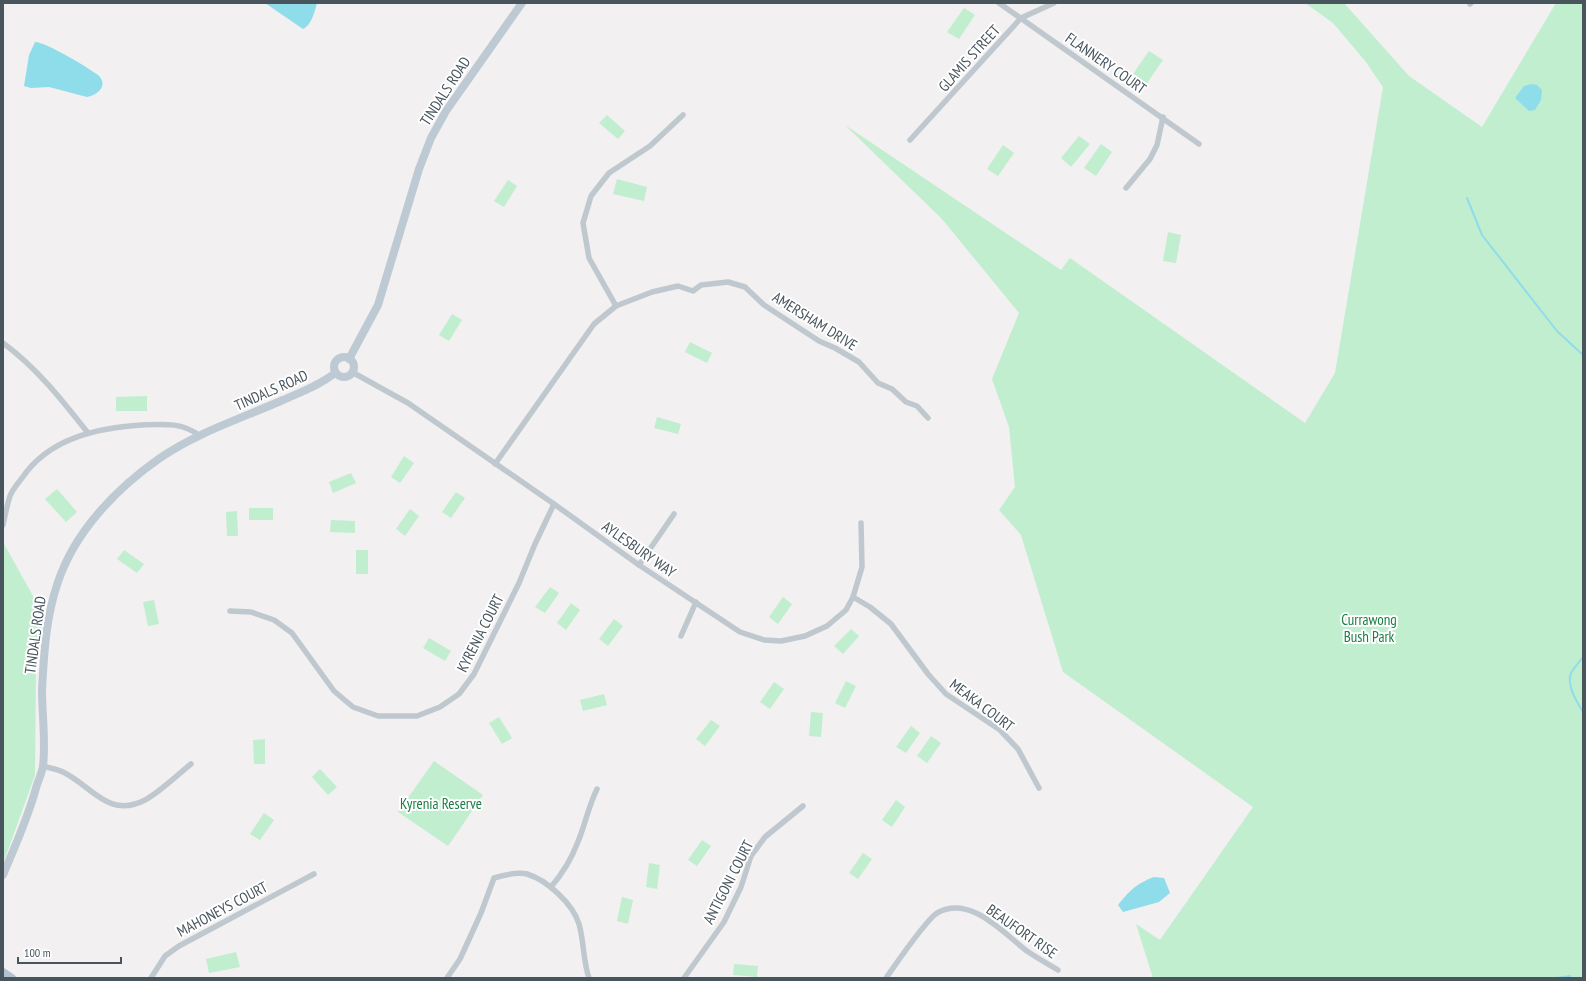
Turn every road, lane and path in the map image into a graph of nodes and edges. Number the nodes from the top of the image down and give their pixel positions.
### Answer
1 (522, 3) edge
2 (999, 3) edge
3 (1054, 3) edge
4 (1021, 18) junction
5 (683, 115) dead end
6 (1163, 117) junction
7 (910, 140) dead end
8 (1199, 144) dead end
9 (1126, 188) dead end
10 (616, 306) junction
11 (3, 343) edge
12 (349, 359) junction
13 (352, 372) junction
14 (336, 373) junction
15 (928, 418) dead end
16 (88, 433) junction
17 (200, 436) junction
18 (495, 464) junction
19 (554, 504) junction
20 (674, 514) dead end
21 (861, 523) dead end
22 (3, 525) edge
23 (639, 566) junction
24 (853, 597) junction
25 (696, 602) junction
26 (230, 611) dead end
27 (681, 636) dead end
28 (191, 764) dead end
29 (43, 766) junction
30 (1039, 788) dead end
31 (597, 789) dead end
32 (803, 806) dead end
33 (314, 874) dead end
34 (3, 875) edge
35 (551, 887) junction
36 (1058, 970) dead end
37 (3, 972) edge
38 (12, 978) edge
39 (151, 978) edge
40 (447, 978) edge
41 (589, 978) edge
42 (684, 978) edge
43 (886, 978) edge

1 - 12 main road, TINDALS ROAD
2 - 4 street, FLANNERY COURT
3 - 4 street, GLAMIS STREET
4 - 6 street, FLANNERY COURT
4 - 7 street, GLAMIS STREET
5 - 10 street
6 - 8 street, FLANNERY COURT
6 - 9 street
10 - 15 street, AMERSHAM DRIVE
10 - 18 street, AMERSHAM DRIVE
11 - 16 street
12 - 13 main road
12 - 14 main road
13 - 14 main road
13 - 18 street, AYLESBURY WAY
14 - 17 main road, TINDALS ROAD
16 - 17 street
16 - 22 street
17 - 29 main road, TINDALS ROAD
18 - 19 street, AYLESBURY WAY
19 - 23 street, AYLESBURY WAY
19 - 26 street, KYRENIA COURT
20 - 23 street
21 - 24 street, AYLESBURY WAY
23 - 25 street, AYLESBURY WAY
24 - 25 street, AYLESBURY WAY
24 - 30 street, MEAKA COURT
25 - 27 street
28 - 29 street
29 - 34 main road, TINDALS ROAD
31 - 35 street
32 - 42 street, ANTIGONI COURT
33 - 39 street, MAHONEYS COURT
35 - 40 street
35 - 41 street
36 - 43 street, BEAUFORT RISE
37 - 38 main road

